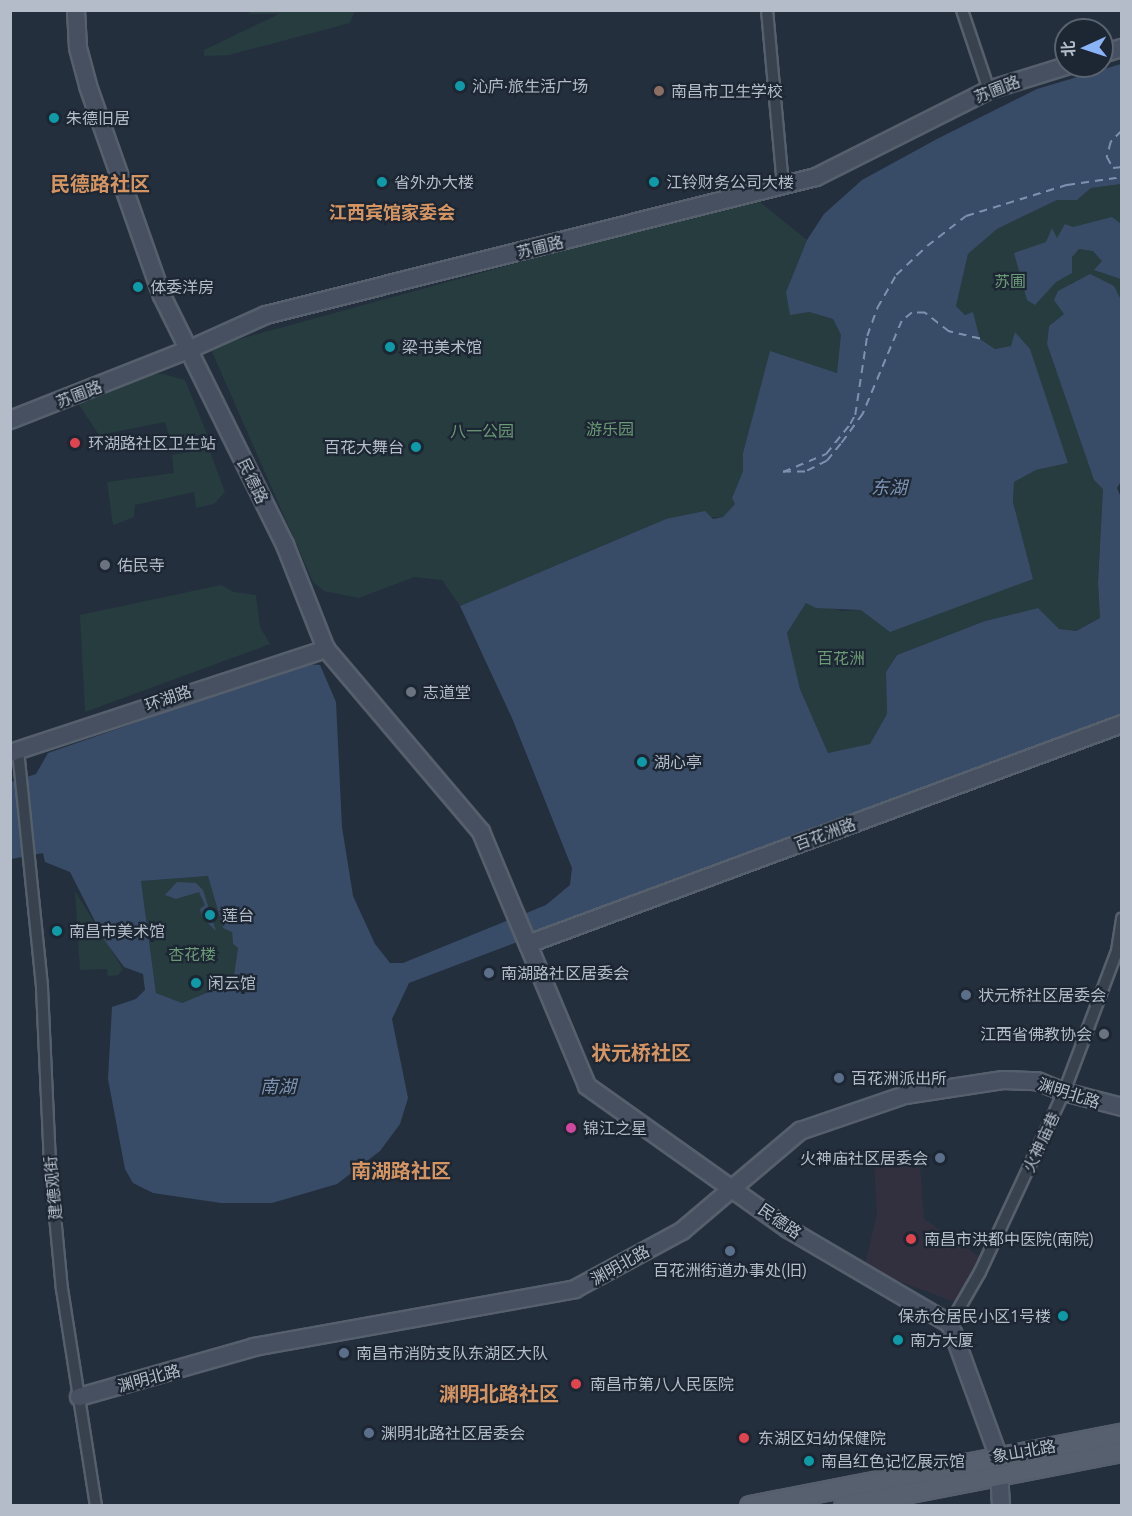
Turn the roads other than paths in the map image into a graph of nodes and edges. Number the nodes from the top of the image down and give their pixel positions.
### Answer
1 (76, 10) edge
2 (767, 10) edge
3 (962, 10) edge
4 (1054, 70) edge
5 (989, 90) junction
6 (783, 186) junction
7 (188, 350) junction
8 (10, 420) edge
9 (326, 649) junction
10 (1120, 728) edge
11 (14, 752) edge
12 (1122, 918) edge
13 (528, 944) junction
14 (1064, 1092) junction
15 (1122, 1107) edge
16 (734, 1186) junction
17 (950, 1324) junction
18 (79, 1397) junction
19 (1122, 1434) edge
20 (1122, 1452) edge
21 (999, 1464) junction
22 (96, 1506) edge
23 (750, 1506) edge
24 (844, 1506) edge
25 (1001, 1506) edge

1 - 7 main road, 民德路
2 - 6 street
3 - 5 street
4 - 5 main road, 苏圃路
5 - 6 main road, 苏圃路
6 - 7 main road, 苏圃路
7 - 8 main road, 苏圃路
7 - 9 main road, 民德路
9 - 11 main road, 环湖路
9 - 13 main road, 民德路
10 - 13 main road, 百花洲路
11 - 18 street, 建德观街
12 - 14 street, 火神庙巷
13 - 16 main road, 民德路
14 - 15 main road, 渊明北路
14 - 16 main road, 渊明北路
14 - 17 street, 火神庙巷
16 - 17 main road, 民德路
16 - 18 main road, 渊明北路
17 - 21 main road
18 - 22 street, 建德观街
19 - 21 main road, 象山北路
20 - 21 main road, 象山北路
21 - 23 main road, 象山北路
21 - 24 main road, 象山北路
21 - 25 main road

